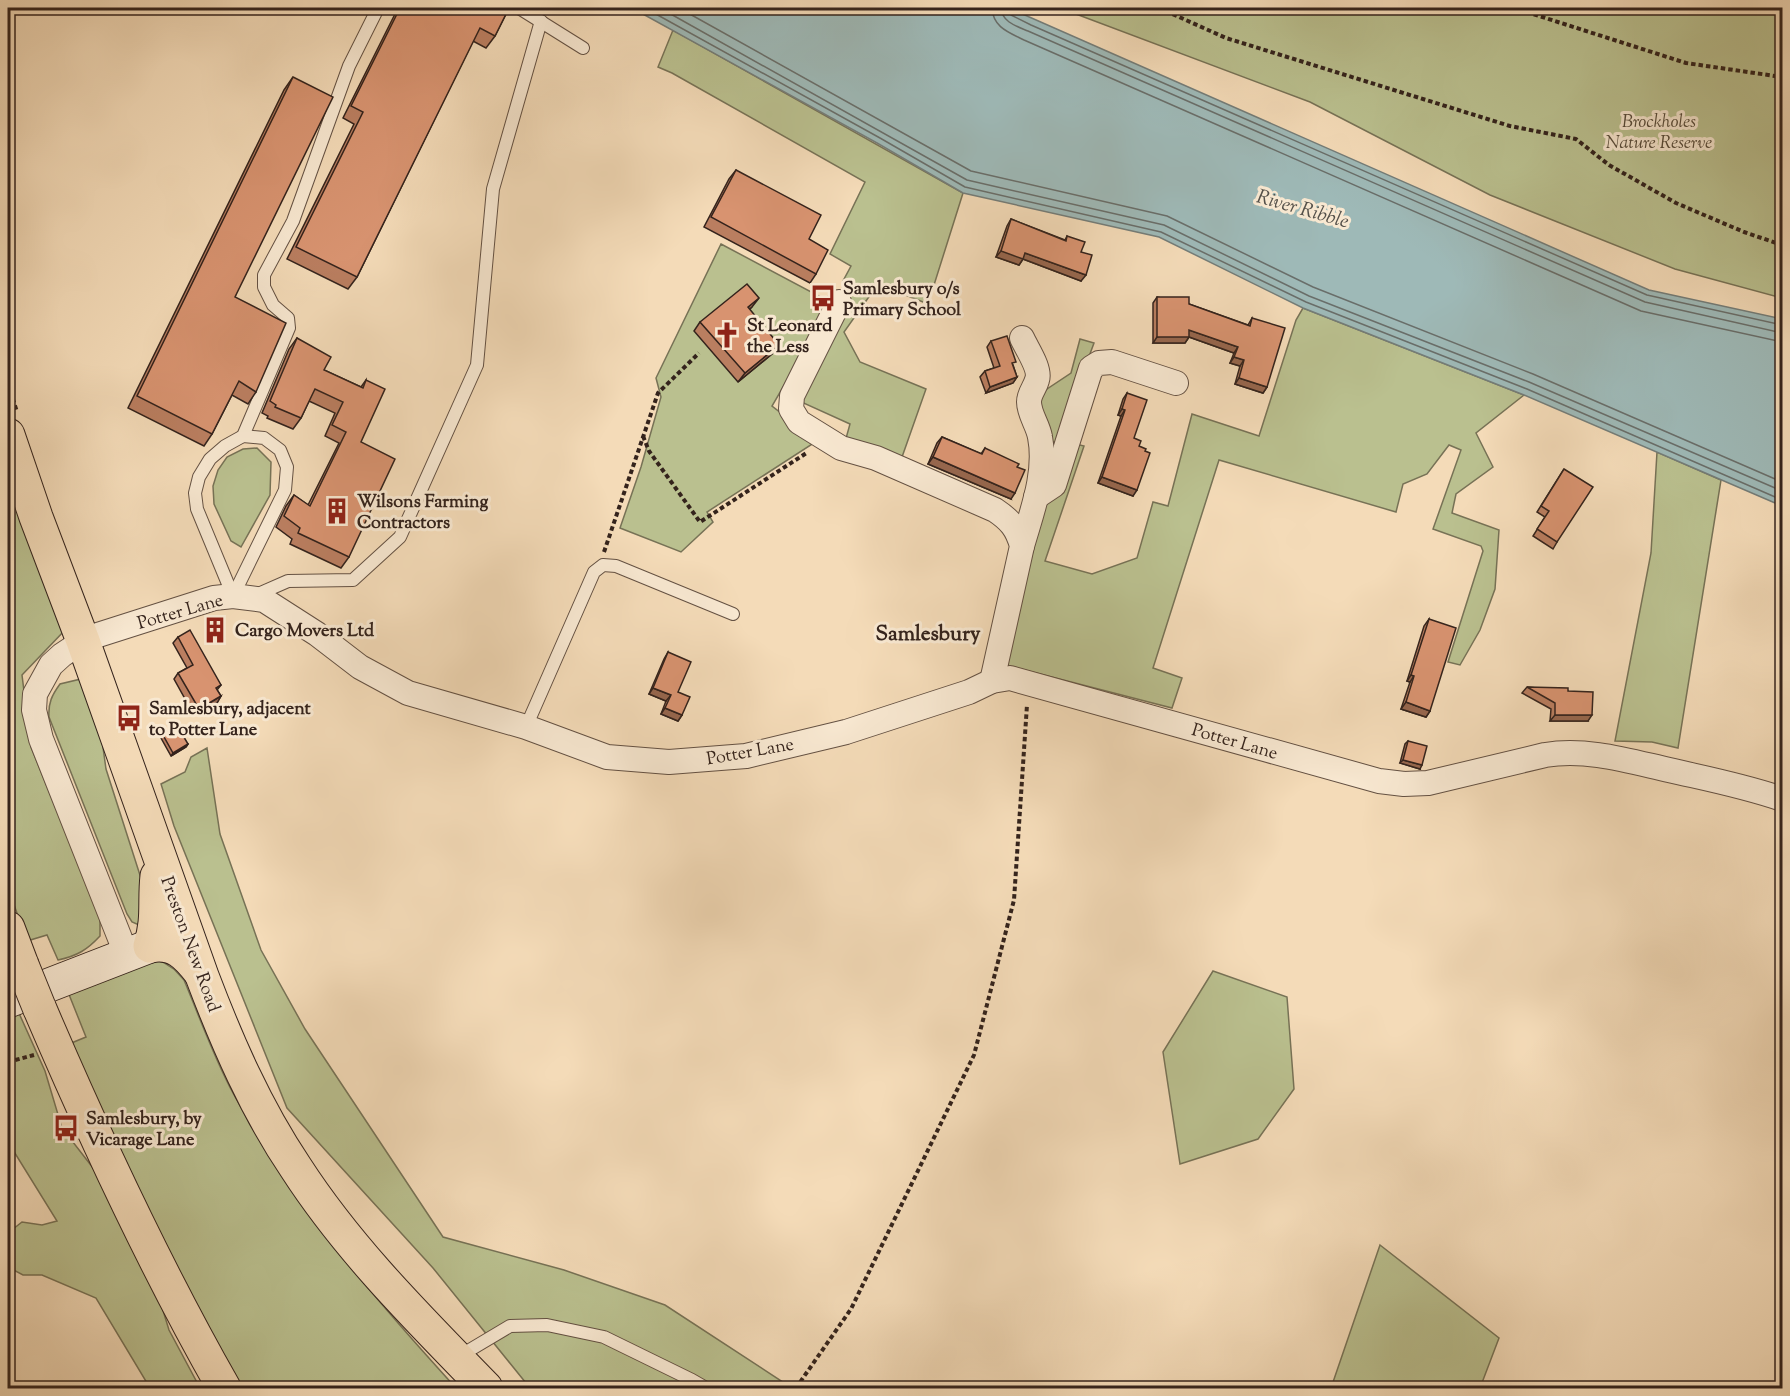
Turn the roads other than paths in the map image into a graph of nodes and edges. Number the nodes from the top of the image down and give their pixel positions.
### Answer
1 (378, 8) edge
2 (519, 8) edge
3 (541, 21) junction
4 (583, 48) dead end
5 (839, 302) dead end
6 (1022, 338) dead end
7 (1176, 383) dead end
8 (8, 435) edge
9 (243, 436) junction
10 (1036, 497) junction
11 (1022, 546) junction
12 (242, 597) junction
13 (733, 614) dead end
14 (83, 641) junction
15 (992, 681) junction
16 (526, 727) junction
17 (1782, 799) edge
18 (159, 857) junction
19 (8, 928) edge
20 (139, 951) junction
21 (202, 976) junction
22 (8, 1001) edge
23 (456, 1358) junction
24 (224, 1389) edge
25 (486, 1389) edge
26 (706, 1389) edge

1 - 9 lane
2 - 3 lane
3 - 4 lane
3 - 12 lane
5 - 11 street
6 - 10 street
7 - 10 street
8 - 14 highway, Preston New Road
9 - 12 lane
9 - 12 lane
10 - 11 street
11 - 15 street
12 - 14 street, Potter Lane
12 - 16 street, Potter Lane
13 - 16 lane
14 - 18 highway, Preston New Road
14 - 20 street, Potter Lane
15 - 16 street, Potter Lane
15 - 17 street, Potter Lane
18 - 20 highway
18 - 21 highway, Preston New Road
19 - 24 highway, bridge
20 - 21 highway
20 - 22 street
21 - 23 highway, Preston New Road
23 - 25 highway, Preston New Road
23 - 26 lane

